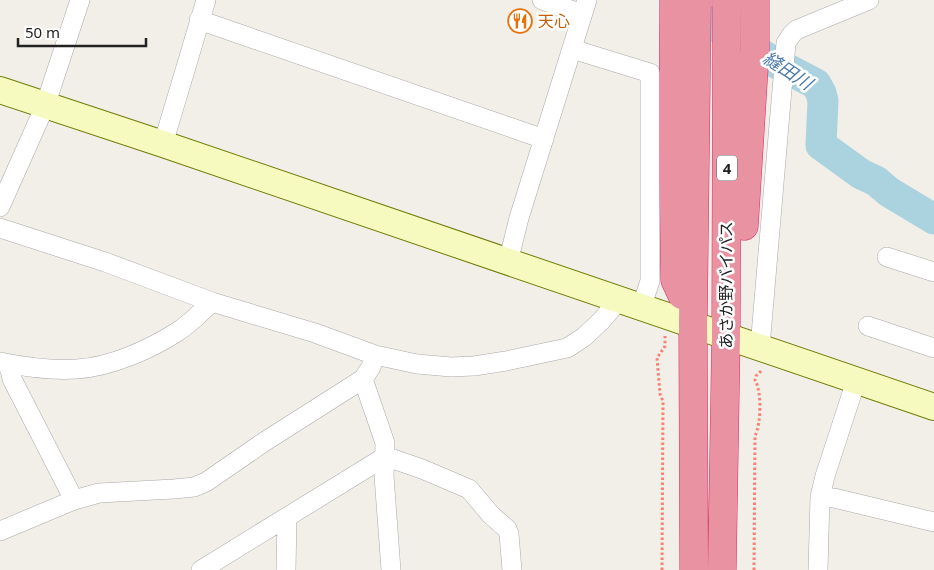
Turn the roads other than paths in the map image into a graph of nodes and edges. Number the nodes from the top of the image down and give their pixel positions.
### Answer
1 (80, 0) edge
2 (206, 0) edge
3 (542, 0) edge
4 (674, 0) edge
5 (697, 0) edge
6 (727, 0) edge
7 (755, 0) edge
8 (870, 0) edge
9 (585, 7) edge
10 (199, 20) junction
11 (572, 48) junction
12 (0, 90) edge
13 (46, 106) junction
14 (544, 140) junction
15 (163, 144) junction
16 (0, 207) edge
17 (0, 228) edge
18 (887, 256) dead end
19 (508, 262) junction
20 (934, 272) edge
21 (212, 302) junction
22 (630, 304) junction
23 (693, 324) junction
24 (868, 326) dead end
25 (726, 335) junction
26 (934, 348) edge
27 (375, 355) junction
28 (761, 358) junction
29 (5, 363) edge
30 (363, 380) junction
31 (856, 381) junction
32 (934, 407) edge
33 (384, 459) junction
34 (820, 497) junction
35 (74, 500) junction
36 (287, 517) junction
37 (934, 522) edge
38 (0, 531) edge
39 (201, 570) edge
40 (286, 570) edge
41 (391, 570) edge
42 (512, 570) edge
43 (694, 570) edge
44 (722, 570) edge
45 (818, 570) edge

1 - 13 street
2 - 10 street
3 - 9 street
4 - 23 highway
5 - 23 highway, あさか野バイパス / 4
6 - 25 highway, あさか野バイパス / 4
7 - 25 highway
8 - 28 street
9 - 11 street
10 - 14 street
10 - 15 street
11 - 14 street
11 - 22 street
12 - 13 street
13 - 15 street
13 - 16 street
14 - 19 street
15 - 19 street
17 - 21 street
18 - 20 street
19 - 22 street
21 - 27 street
21 - 29 street
22 - 23 street
22 - 27 street
23 - 25 street
23 - 43 highway, あさか野バイパス / 4
24 - 26 street
25 - 28 street
25 - 44 highway, あさか野バイパス / 4
27 - 30 street
28 - 31 street
29 - 35 street
30 - 33 street
30 - 35 street
31 - 32 street
31 - 34 street
33 - 36 street
33 - 41 street
33 - 42 street
34 - 37 street
34 - 45 street
35 - 38 street
36 - 39 street
36 - 40 street

